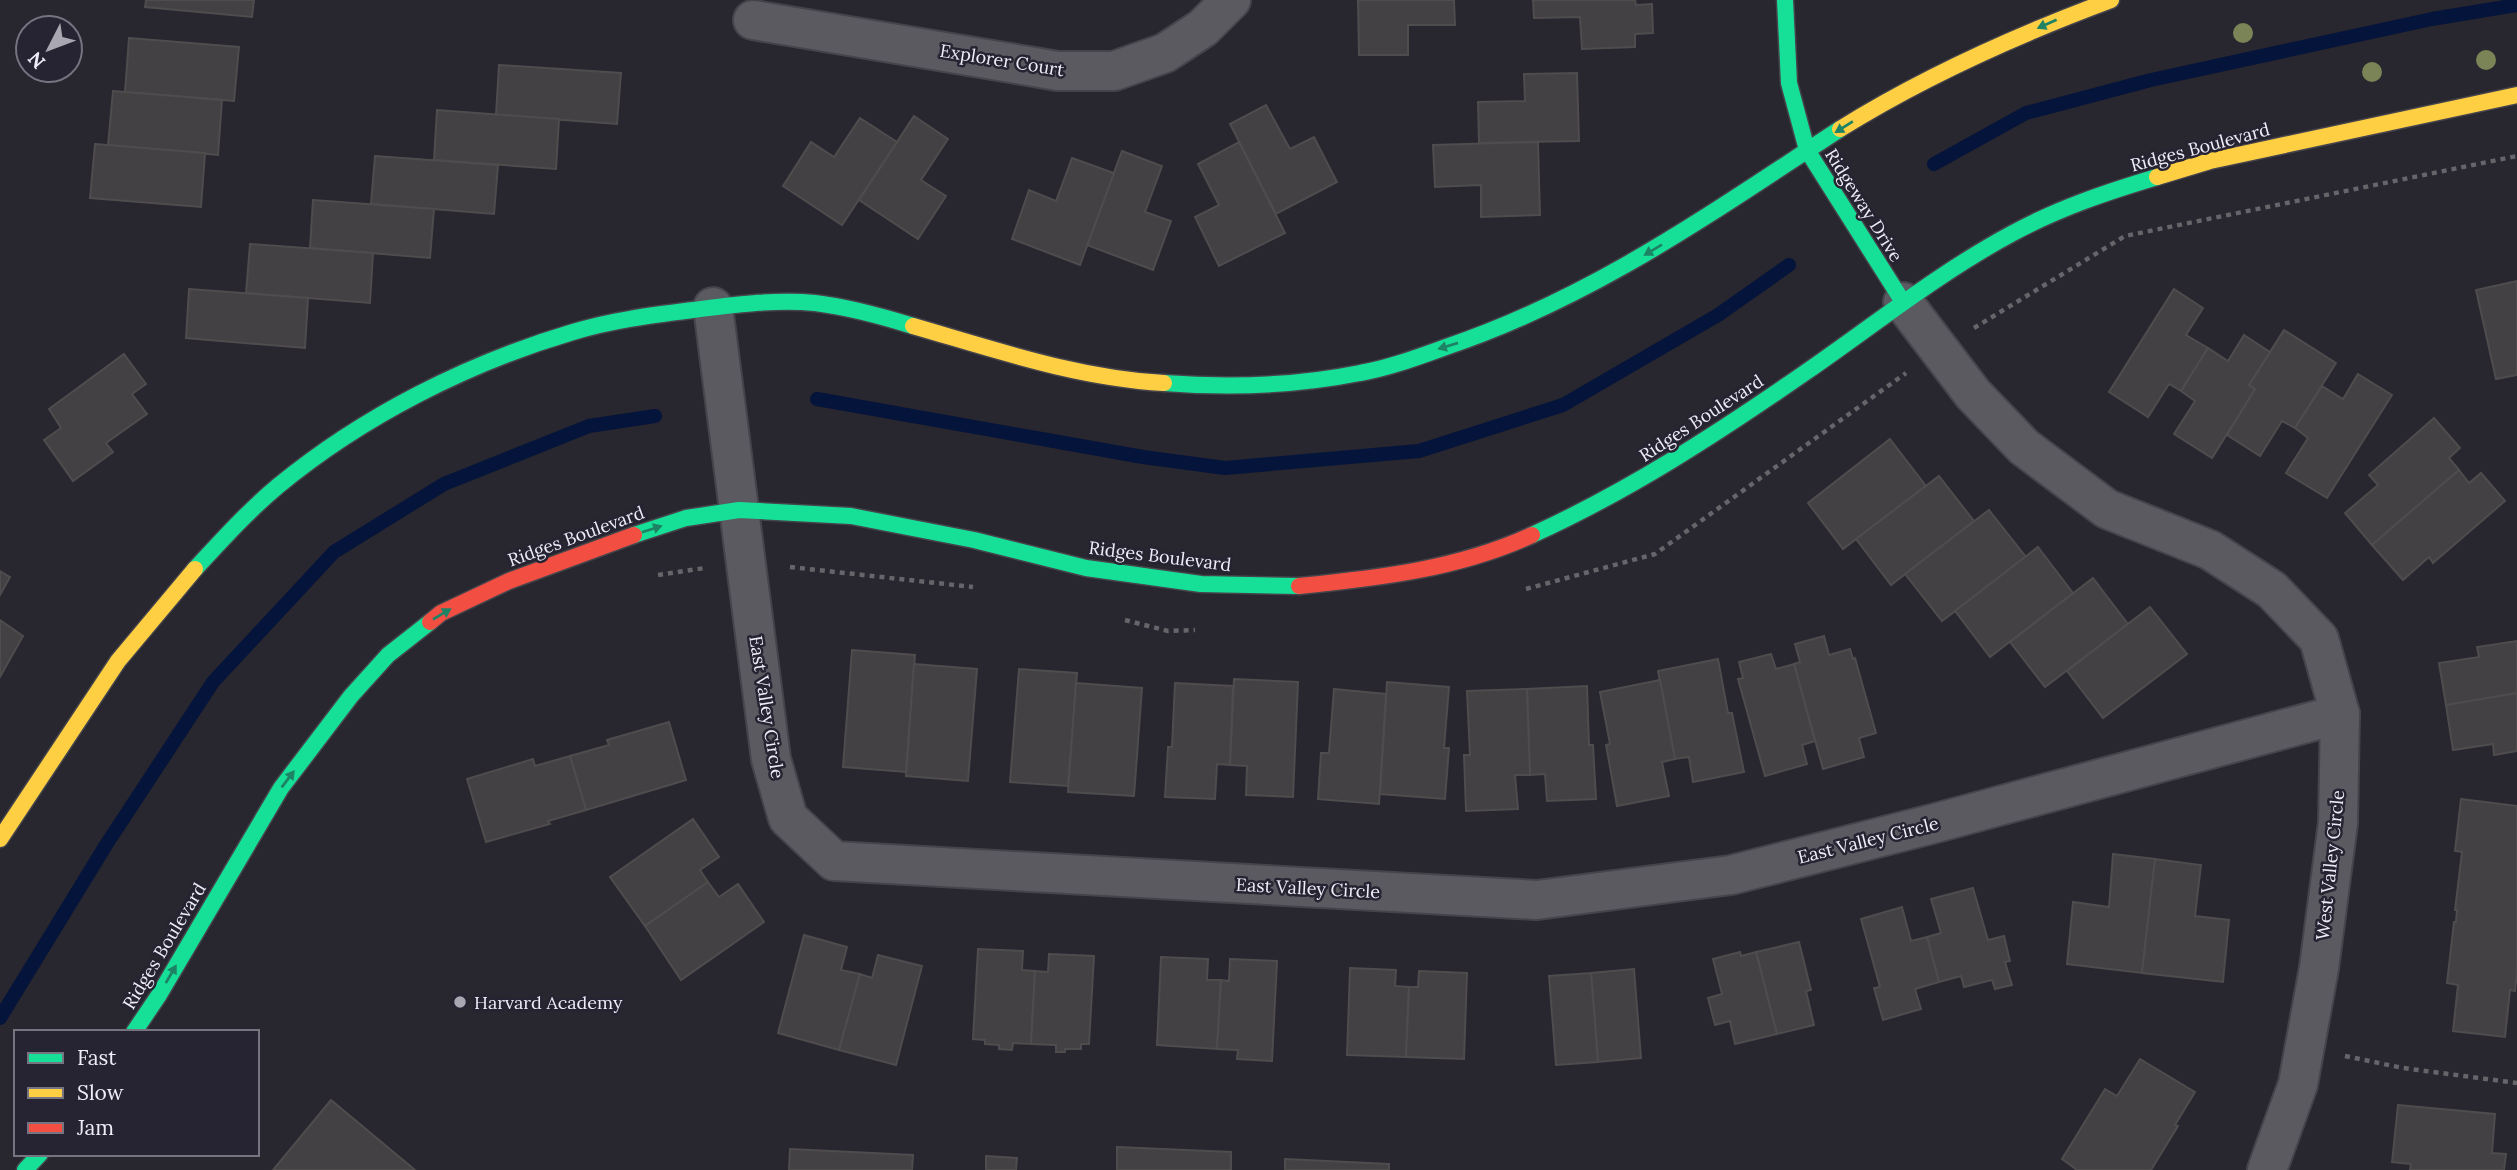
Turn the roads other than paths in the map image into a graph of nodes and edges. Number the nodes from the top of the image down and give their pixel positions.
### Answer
1 (1231, 0) edge
2 (1785, 0) edge
3 (2111, 0) edge
4 (753, 20) dead end
5 (2517, 95) edge
6 (1807, 150) junction
7 (1903, 302) junction
8 (713, 307) junction
9 (739, 510) junction
10 (2340, 714) junction
11 (0, 839) edge
12 (135, 1030) edge
13 (38, 1156) edge
14 (25, 1170) edge
15 (2267, 1170) edge

1 - 4 street, Explorer Court
2 - 6 street, Ridgeway Drive
3 -> 6 street
5 - 7 street, Ridges Boulevard
6 - 7 street, Ridgeway Drive
6 -> 8 street
7 - 9 street, Ridges Boulevard
7 - 10 street, West Valley Circle
8 - 9 street, East Valley Circle
8 - 11 street
9 - 10 street, East Valley Circle
12 -> 9 street, Ridges Boulevard
10 - 15 street, West Valley Circle
13 - 14 street

